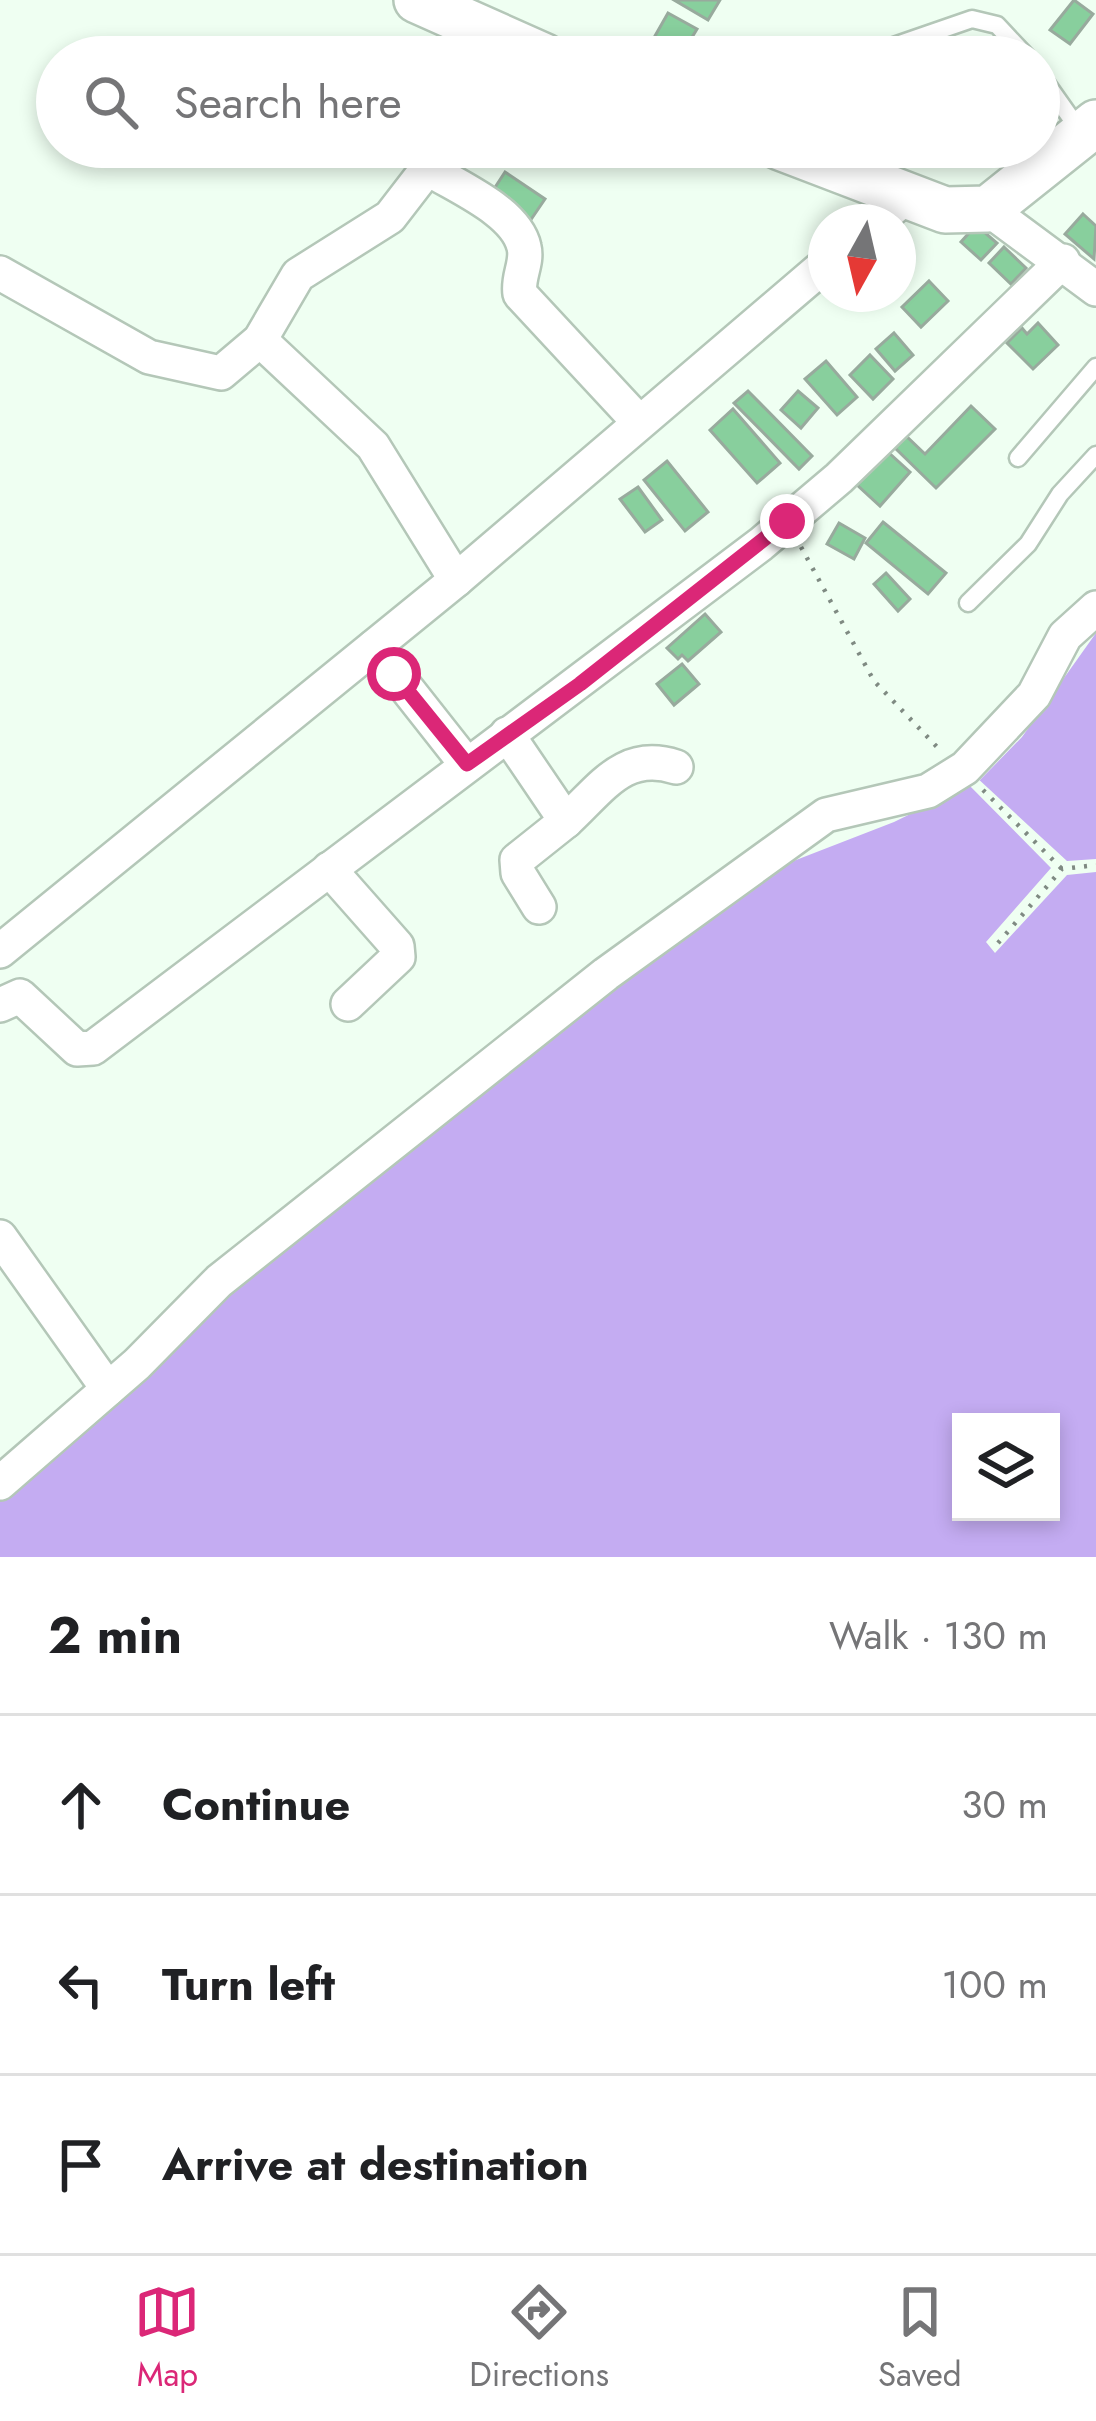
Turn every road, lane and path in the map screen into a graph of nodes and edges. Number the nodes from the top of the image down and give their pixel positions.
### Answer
1 (417, 0) edge
2 (504, 36) edge
3 (923, 36) edge
4 (1007, 36) edge
5 (1060, 99) edge
6 (1082, 123) edge
7 (428, 168) edge
8 (447, 168) edge
9 (831, 168) edge
10 (1000, 168) edge
11 (927, 208) edge
12 (1063, 261) junction
13 (0, 272) edge
14 (808, 279) edge
15 (1096, 290) edge
16 (260, 340) junction
17 (1096, 367) edge
18 (638, 421) junction
19 (1096, 455) edge
20 (1018, 458) dead end
21 (787, 521) junction
22 (456, 580) junction
23 (968, 603) dead end
24 (1096, 608) edge
25 (383, 659) junction
26 (507, 734) junction
27 (467, 764) junction
28 (676, 767) dead end
29 (961, 771) junction
30 (566, 821) junction
31 (1096, 865) edge
32 (1062, 868) junction
33 (328, 869) junction
34 (539, 907) dead end
35 (998, 944) dead end
36 (0, 951) edge
37 (0, 1004) edge
38 (348, 1004) dead end
39 (0, 1237) edge
40 (108, 1390) junction
41 (0, 1483) edge

1 - 2 street
3 - 4 lane
5 - 6 lane
7 - 16 street
8 - 18 street
9 - 11 street
10 - 11 street
11 - 12 street
12 - 15 street
12 - 21 street
13 - 16 street
14 - 18 street
16 - 22 street
17 - 20 lane
18 - 22 street
19 - 23 lane
21 - 26 street
21 - 29 path
22 - 25 street
24 - 29 street
25 - 27 street
25 - 36 street
26 - 27 street
26 - 30 street
27 - 33 street
28 - 30 street
29 - 32 path
29 - 40 street
30 - 34 street
31 - 32 path
32 - 35 path
33 - 37 street
33 - 38 street
39 - 40 street
40 - 41 street

